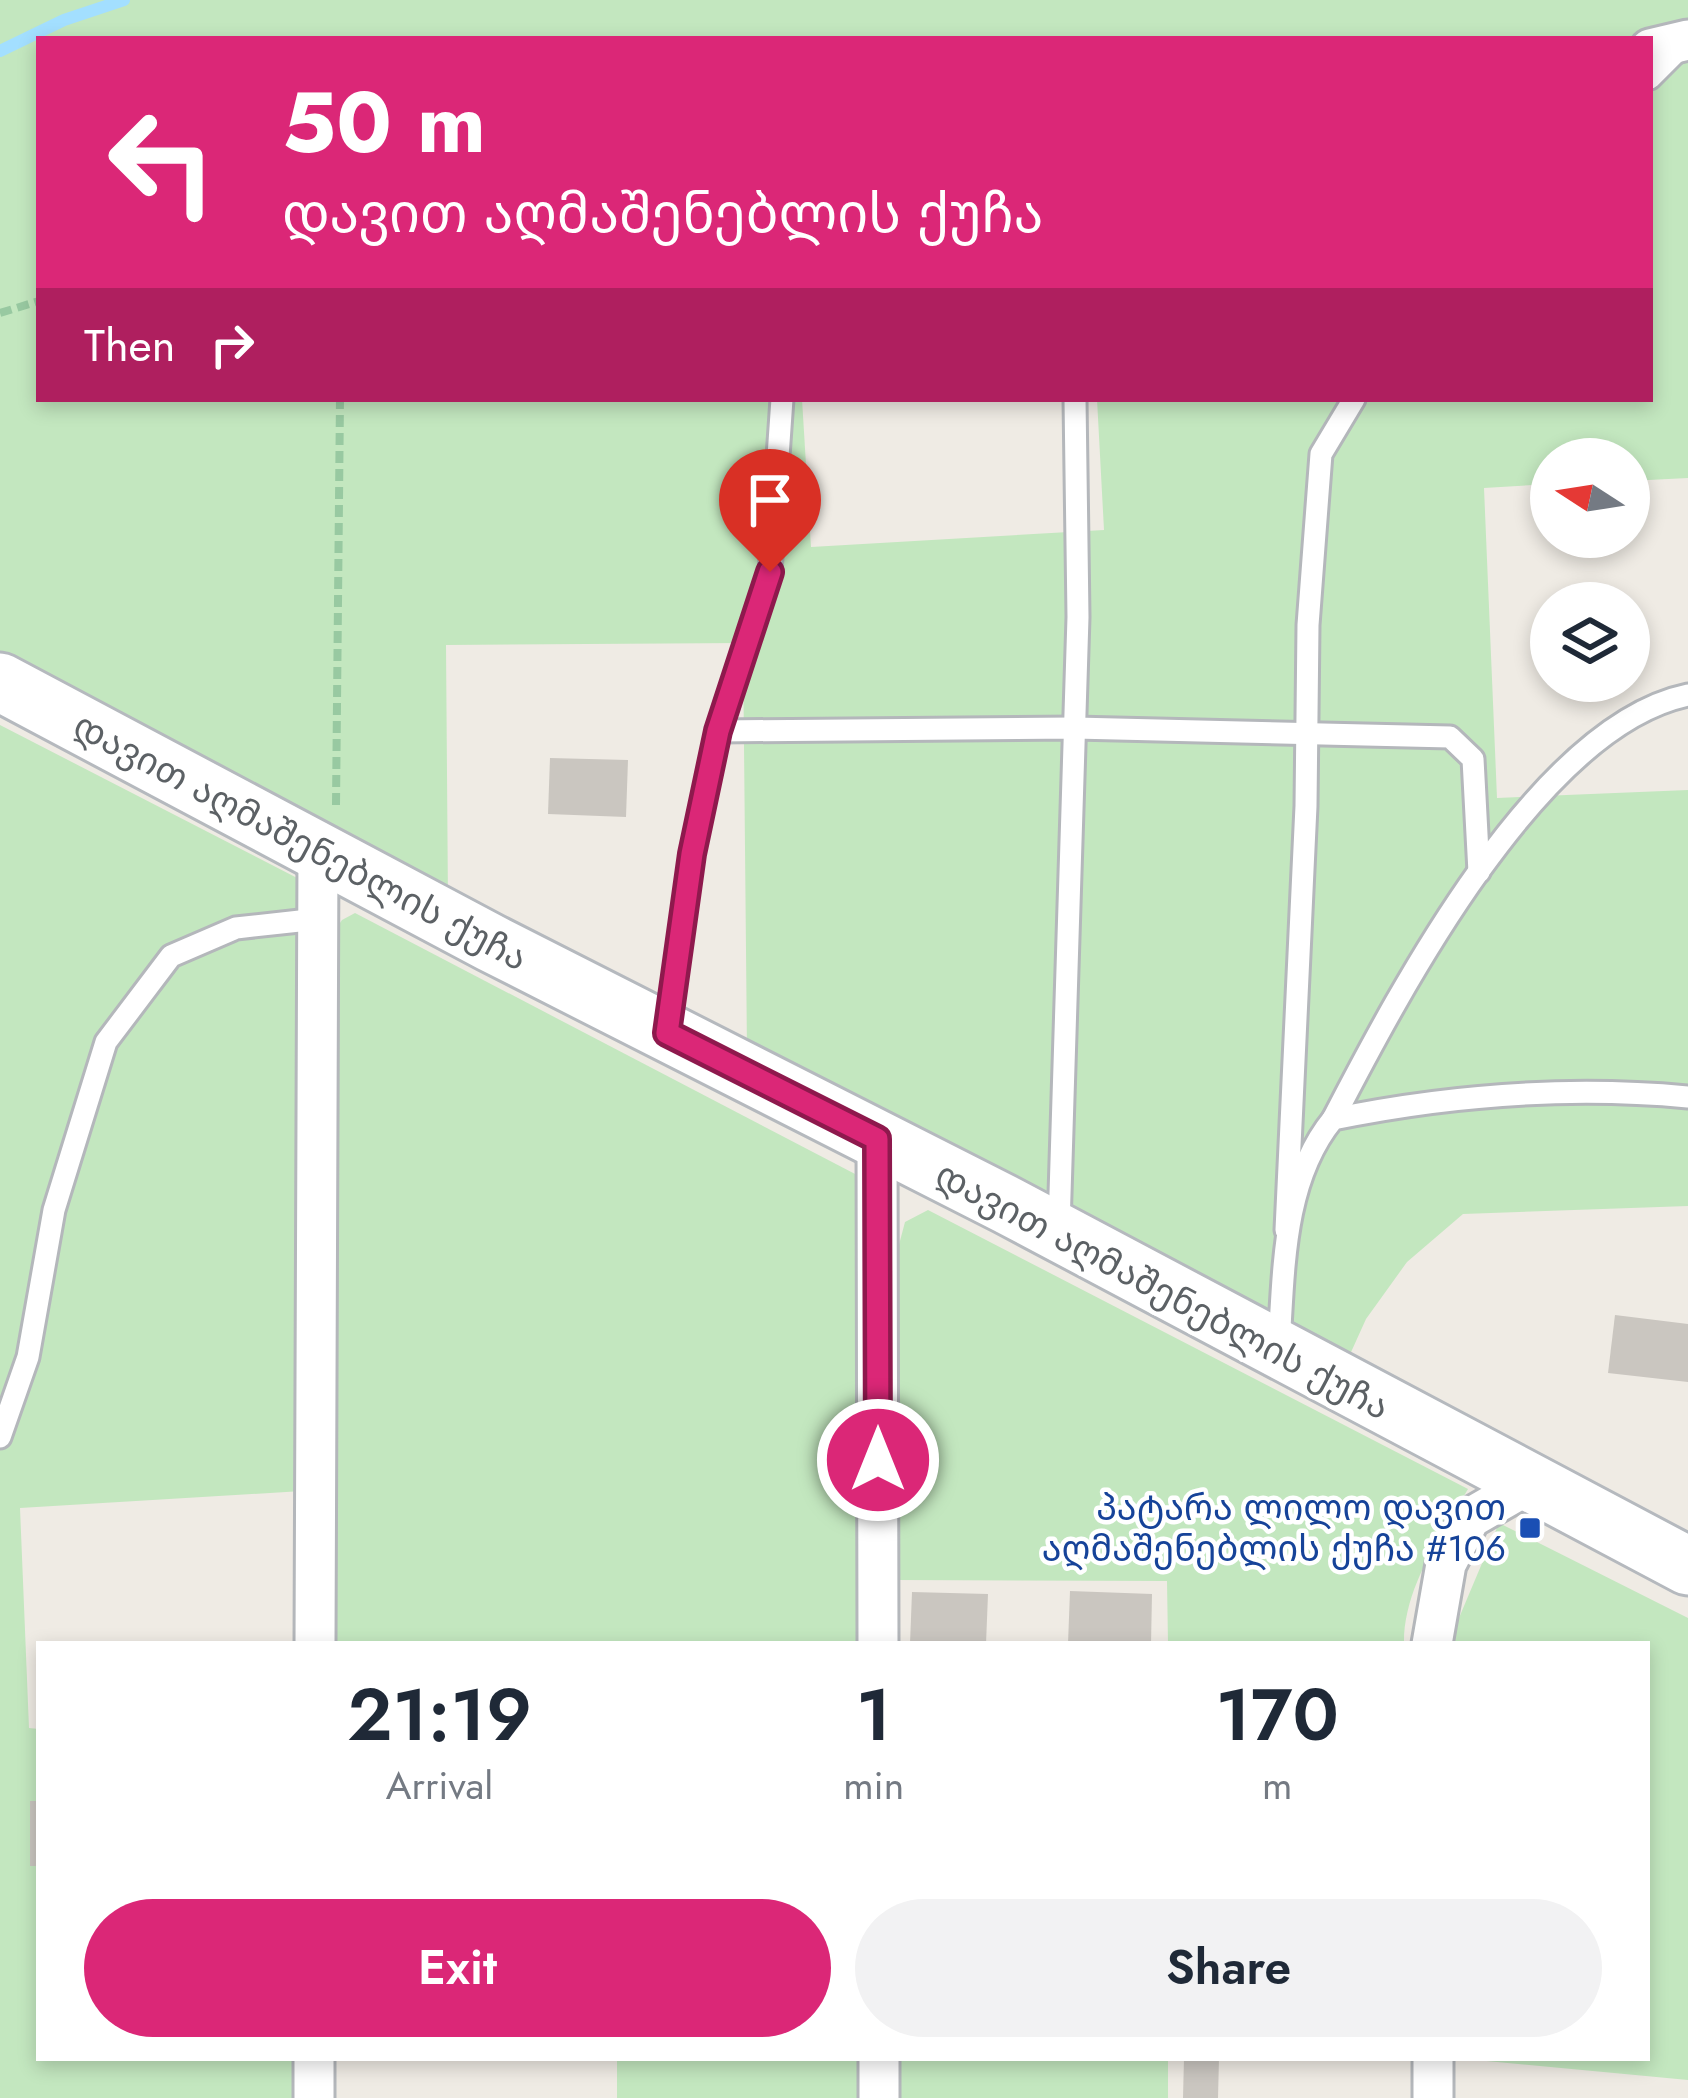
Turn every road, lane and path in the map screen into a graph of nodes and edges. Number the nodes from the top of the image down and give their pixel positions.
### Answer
1 (1688, 40) edge
2 (1653, 48) edge
3 (1653, 76) edge
4 (36, 302) edge
5 (0, 313) edge
6 (340, 402) edge
7 (782, 402) edge
8 (1075, 402) edge
9 (1352, 402) edge
10 (0, 682) edge
11 (1688, 695) edge
12 (1075, 728) junction
13 (718, 731) junction
14 (1307, 732) junction
15 (327, 856) junction
16 (1479, 872) junction
17 (318, 919) junction
18 (667, 1033) junction
19 (1688, 1097) edge
20 (1333, 1119) junction
21 (877, 1139) junction
22 (1286, 1230) junction
23 (1058, 1234) junction
24 (1279, 1352) junction
25 (0, 1437) edge
26 (1531, 1483) junction
27 (1688, 1566) edge
28 (315, 1641) edge
29 (878, 1641) edge
30 (1433, 1641) edge
31 (314, 2061) edge
32 (879, 2061) edge
33 (1432, 2061) edge
34 (314, 2098) edge
35 (879, 2098) edge
36 (1433, 2098) edge

1 - 2 street
1 - 3 lane
4 - 5 path
6 - 15 path
7 - 13 lane
8 - 12 lane
9 - 14 lane
10 - 15 street, დავით აღმაშენებლის ქუჩა
11 - 16 lane
12 - 13 lane
12 - 14 lane
12 - 23 lane
13 - 18 lane
14 - 16 lane
14 - 22 lane
15 - 17 street
15 - 18 street, დავით აღმაშენებლის ქუჩა
16 - 20 lane
17 - 25 lane
17 - 28 street
18 - 21 street, დავით აღმაშენებლის ქუჩა
19 - 20 lane
20 - 22 lane
21 - 23 street, დავით აღმაშენებლის ქუჩა
21 - 29 street
22 - 24 lane
23 - 24 street, დავით აღმაშენებლის ქუჩა
24 - 26 street, დავით აღმაშენებლის ქუჩა
26 - 27 street, დავით აღმაშენებლის ქუჩა
26 - 30 street
31 - 34 street
32 - 35 street
33 - 36 street

